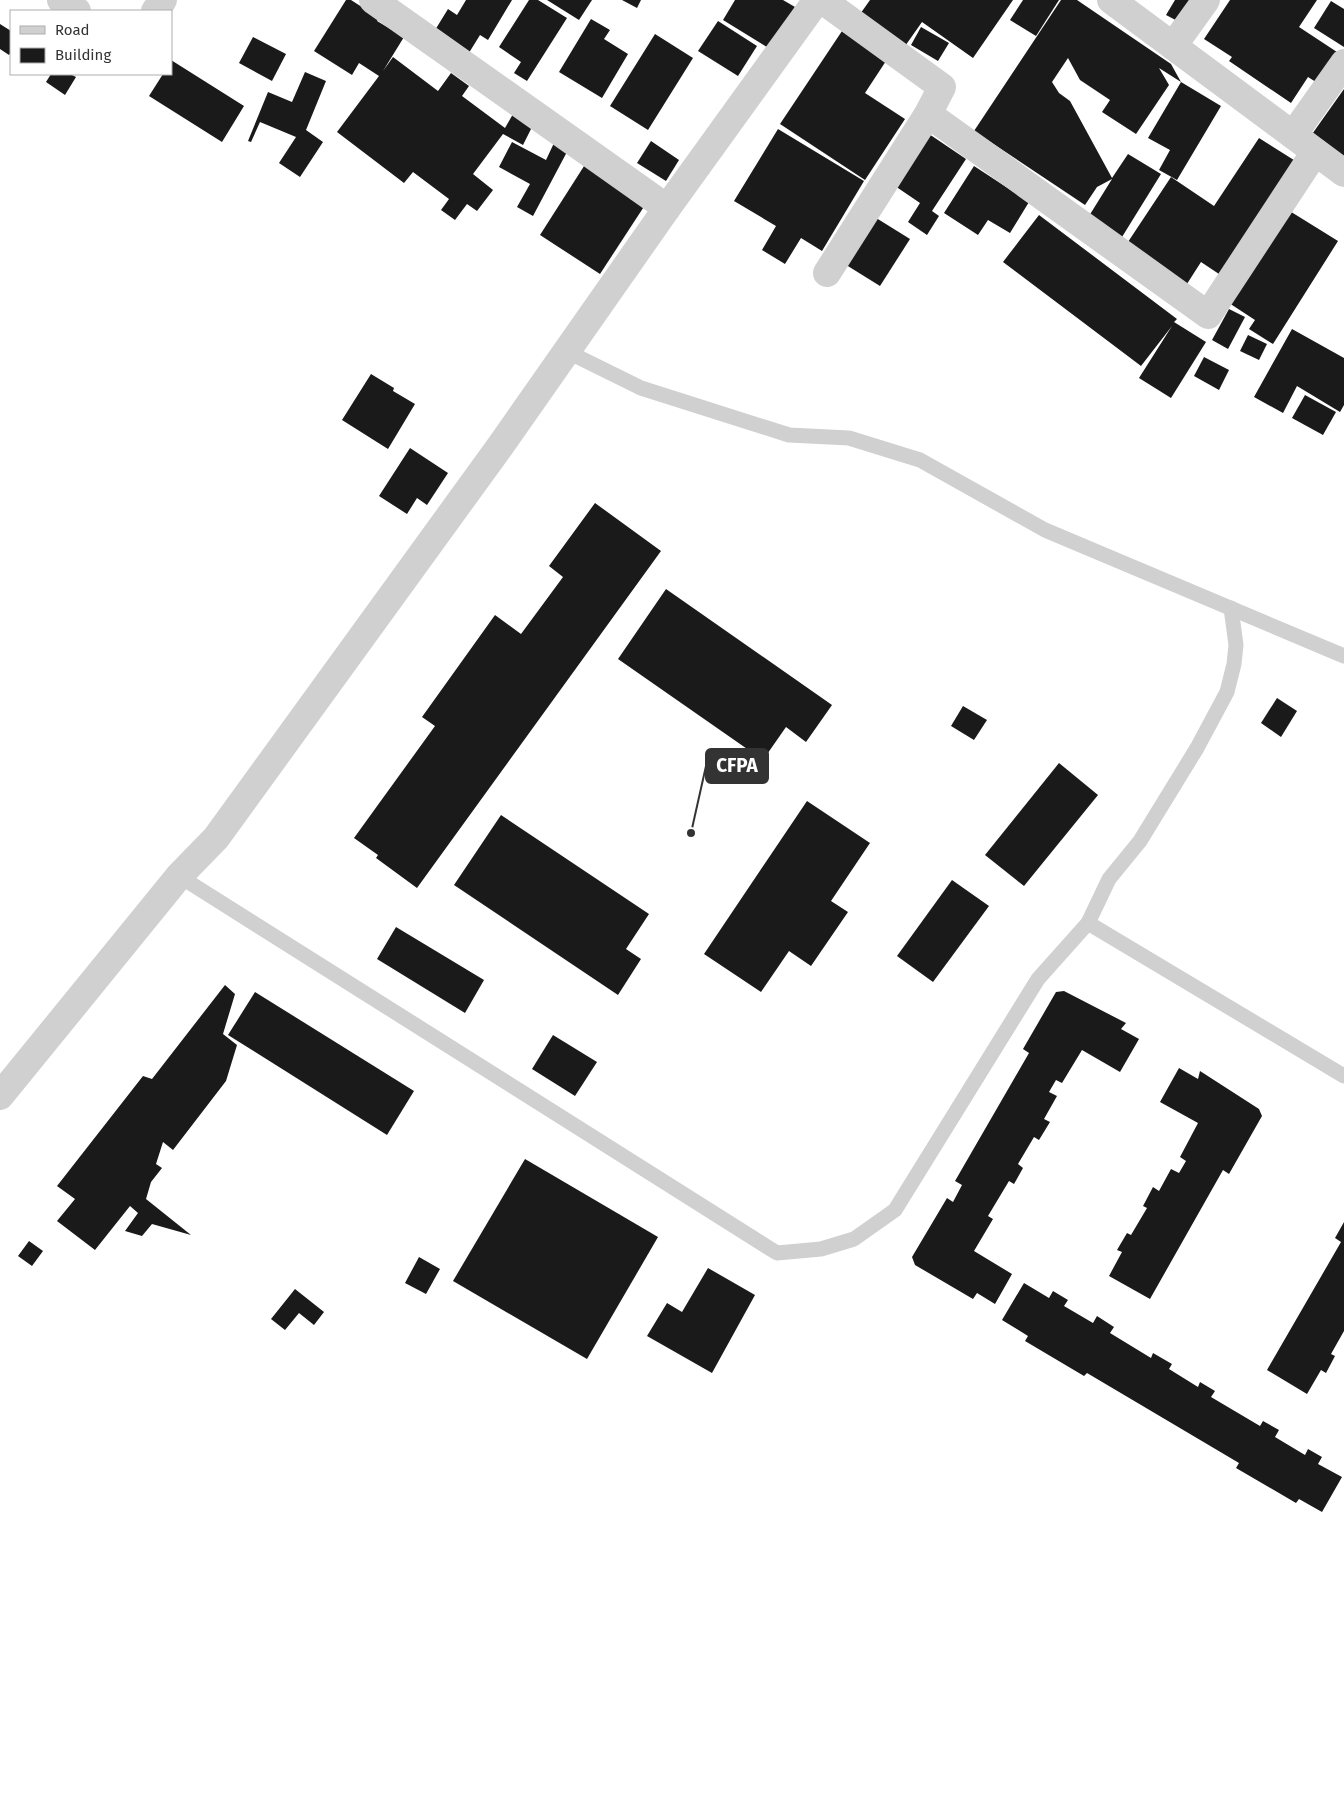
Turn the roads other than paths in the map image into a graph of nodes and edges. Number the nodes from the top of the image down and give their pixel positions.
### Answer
1 (61, 0) edge
2 (374, 0) edge
3 (817, 0) edge
4 (822, 0) edge
5 (1111, 0) edge
6 (1206, 0) edge
7 (76, 10) edge
8 (1172, 46) junction
9 (1344, 63) edge
10 (928, 114) junction
11 (1293, 135) junction
12 (1315, 152) junction
13 (1344, 173) edge
14 (667, 208) junction
15 (827, 273) dead end
16 (566, 351) junction
17 (1231, 608) junction
18 (1344, 656) edge
19 (179, 876) junction
20 (1088, 923) junction
21 (1344, 1076) edge
22 (0, 1096) edge

1 - 7 street
2 - 14 street
3 - 14 street
4 - 10 street
5 - 8 street
6 - 8 street
8 - 11 street
9 - 11 street
10 - 12 street
10 - 15 street
11 - 12 street
12 - 13 street
14 - 16 street
16 - 17 lane
16 - 19 street
17 - 18 lane
17 - 20 lane
19 - 20 lane
19 - 22 street
20 - 21 lane

